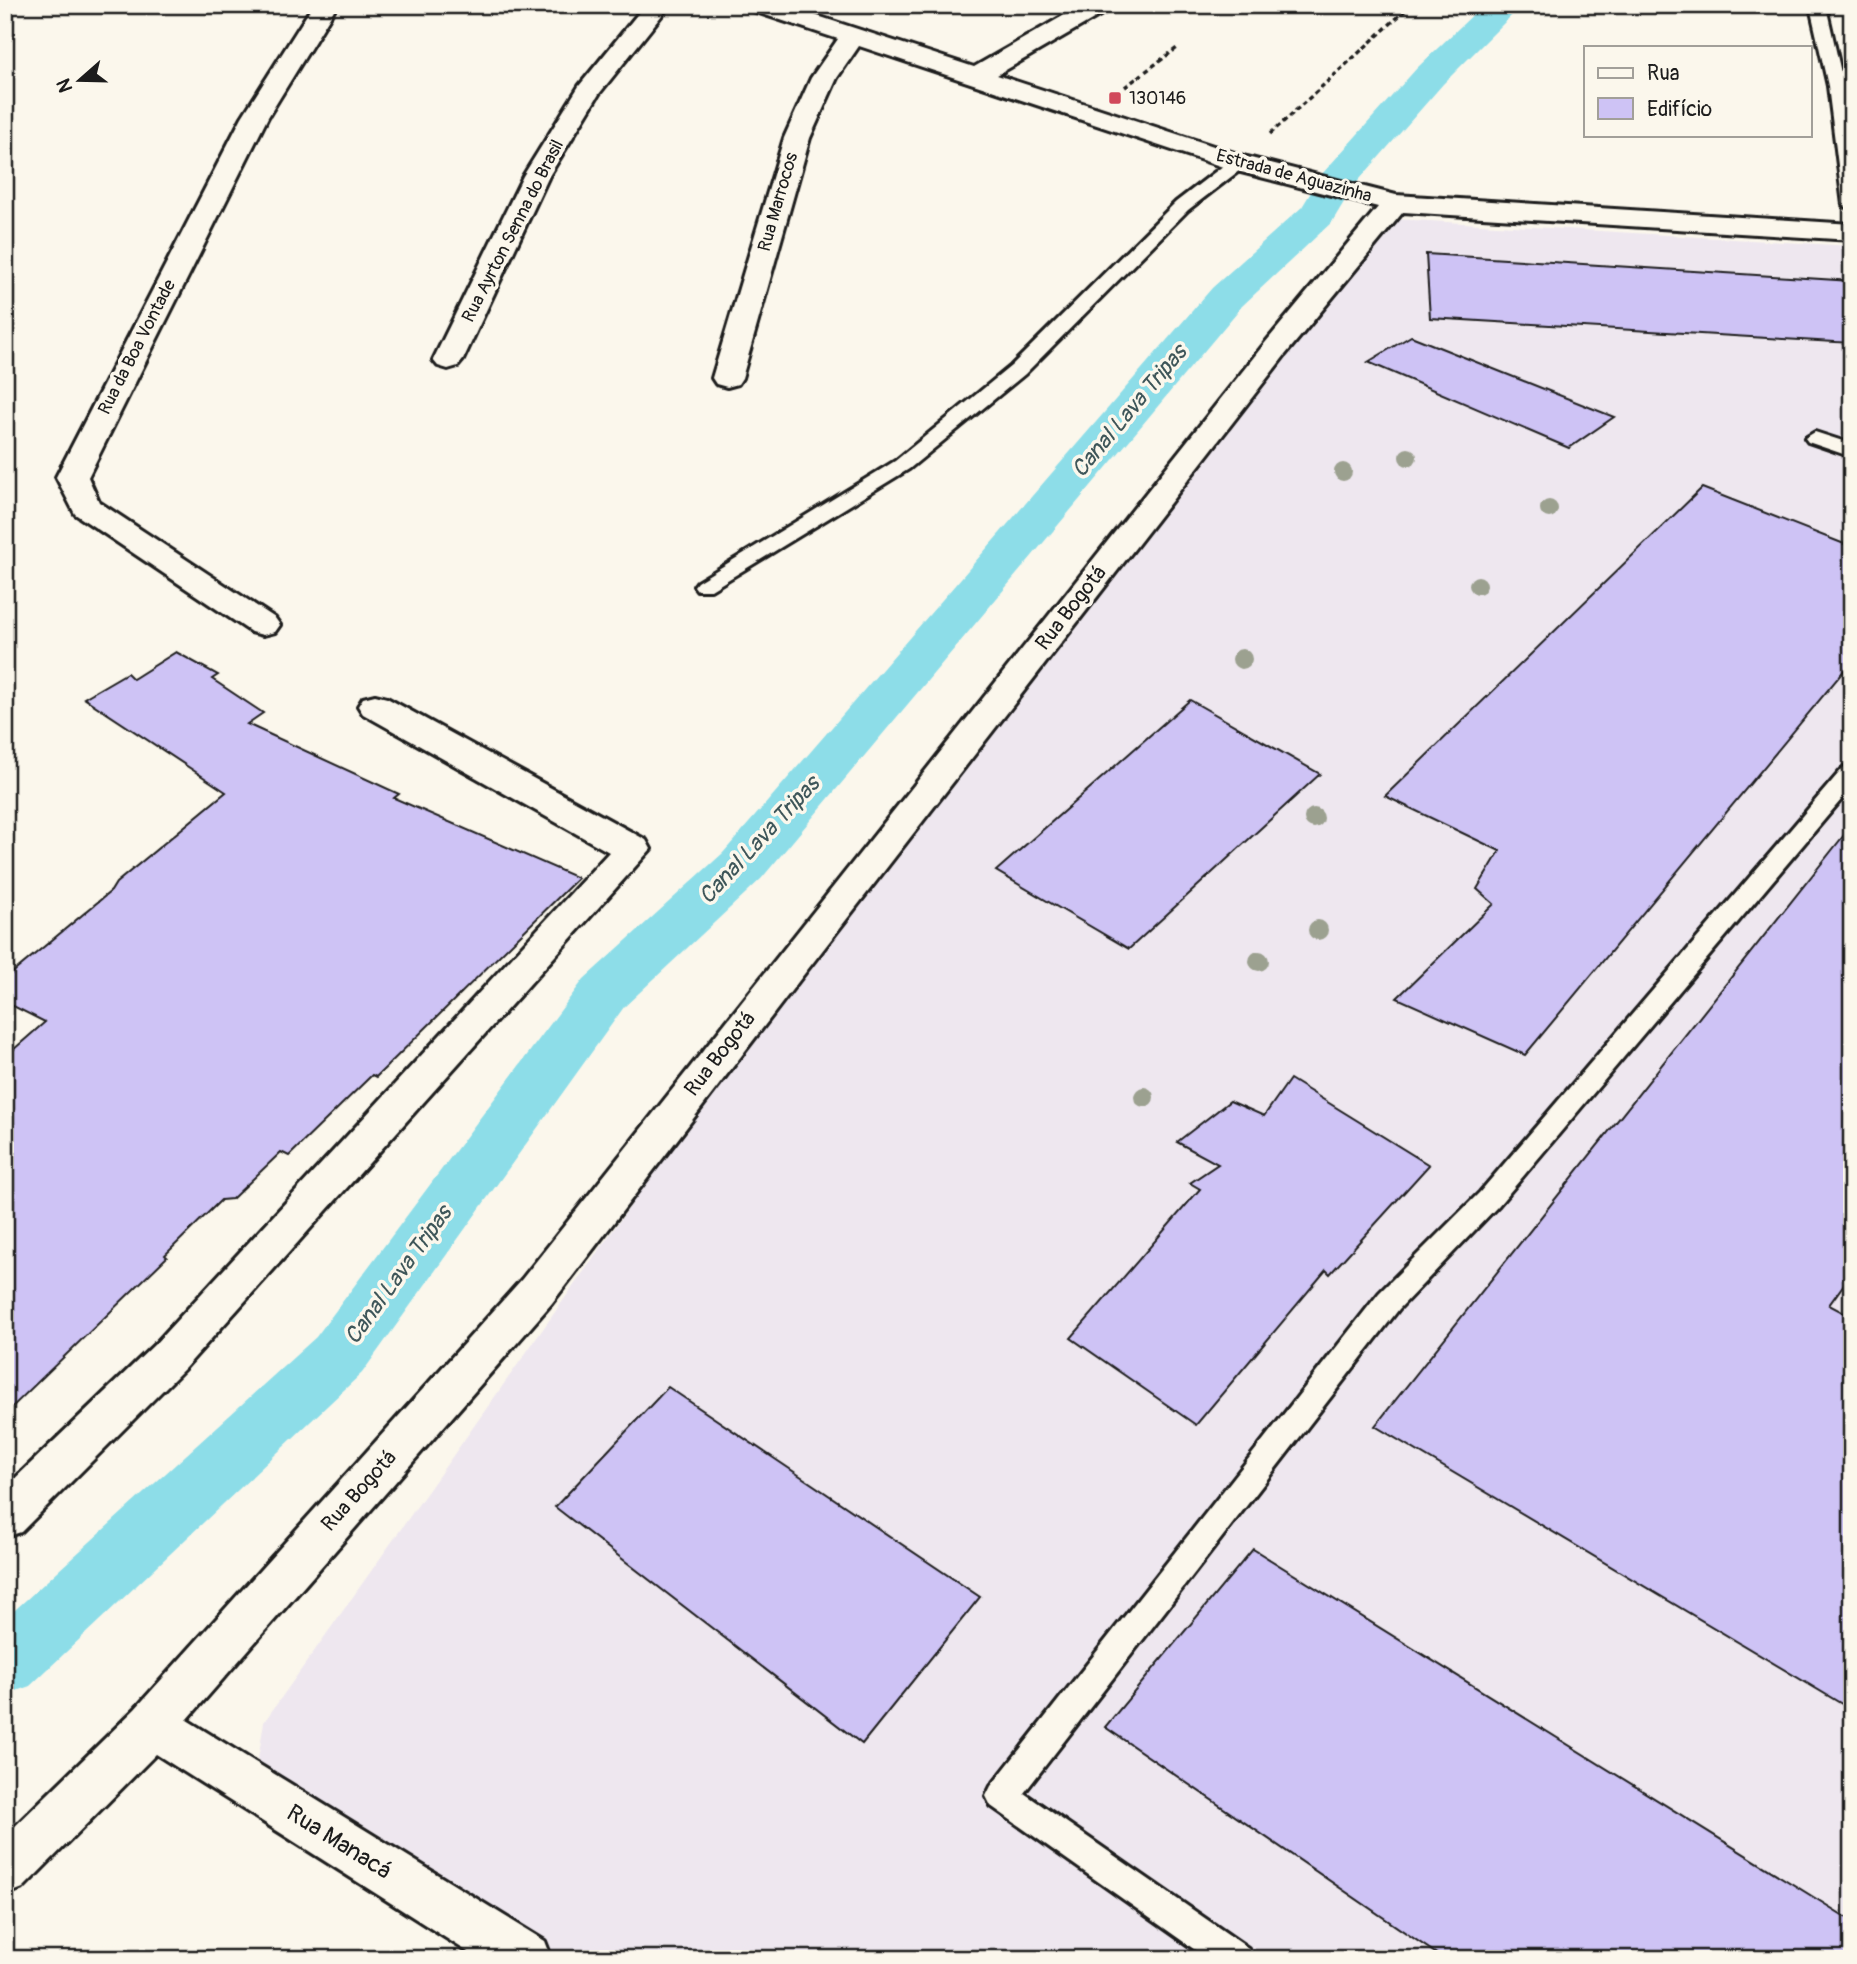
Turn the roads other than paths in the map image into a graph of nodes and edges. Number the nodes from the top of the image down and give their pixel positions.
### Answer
1 (325, 5) edge
2 (659, 5) edge
3 (758, 5) edge
4 (1100, 5) edge
5 (1821, 5) edge
6 (853, 36) junction
7 (977, 76) junction
8 (1251, 167) junction
9 (1396, 203) junction
10 (1852, 205) edge
11 (1852, 232) edge
12 (448, 360) dead end
13 (727, 378) dead end
14 (1815, 438) dead end
15 (1852, 451) edge
16 (704, 586) dead end
17 (263, 625) dead end
18 (375, 706) dead end
19 (1852, 772) edge
20 (5, 1518) edge
21 (152, 1725) junction
22 (5, 1871) edge
23 (526, 1959) edge
24 (1236, 1959) edge

1 - 17 street, Rua da Boa Vontade
2 - 12 street, Rua Ayrton Senna do Brasil
3 - 6 street, Estrada de Aguazinha
4 - 7 street
5 - 10 lane
6 - 7 street, Estrada de Aguazinha
6 - 13 street, Rua Marrocos
7 - 8 street, Estrada de Aguazinha
8 - 9 street, Estrada de Aguazinha
8 - 16 lane
9 - 11 street, Estrada de Aguazinha
9 - 21 street, Rua Bogotá
14 - 15 lane
18 - 20 street
19 - 24 lane
21 - 22 street, Rua Bogotá
21 - 23 street, Rua Manacá

